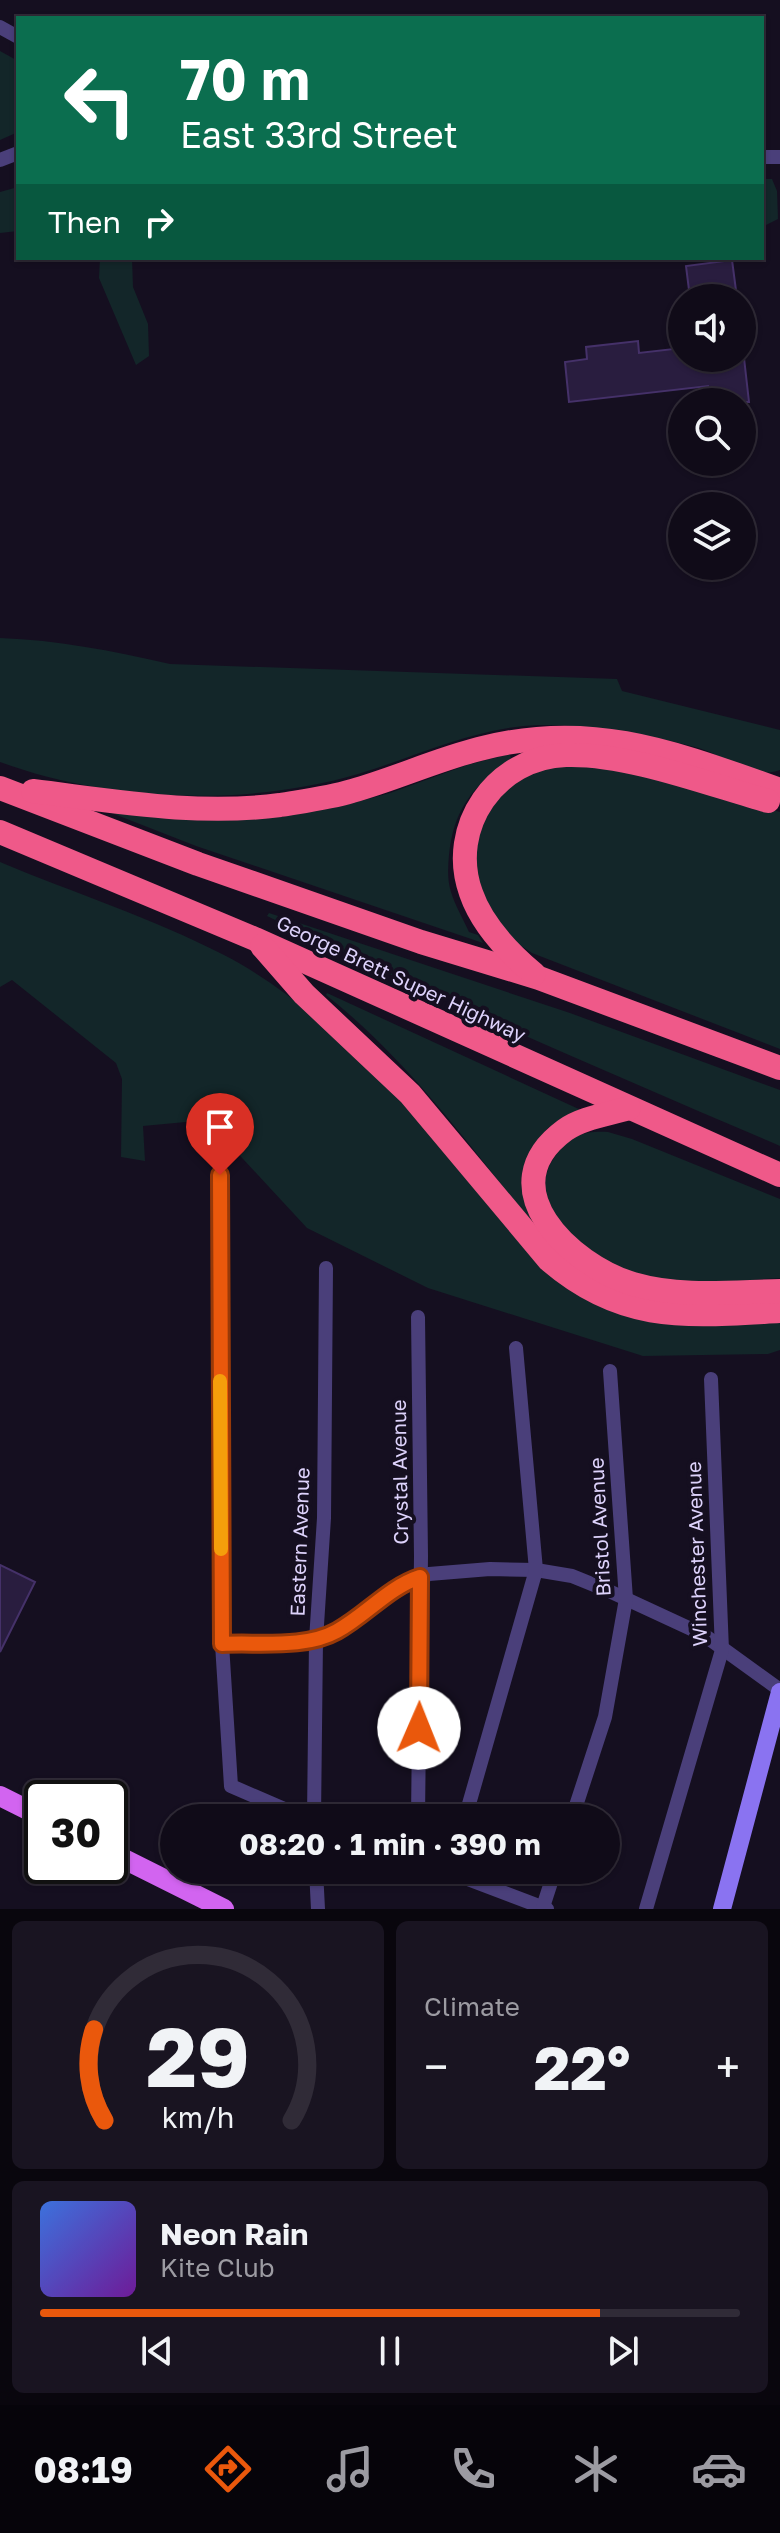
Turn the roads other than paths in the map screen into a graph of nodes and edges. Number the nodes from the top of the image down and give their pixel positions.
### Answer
1 (774, 783) edge
2 (0, 787) edge
3 (780, 803) edge
4 (0, 832) edge
5 (255, 939) junction
6 (539, 978) junction
7 (780, 1068) edge
8 (629, 1108) junction
9 (220, 1175) dead end
10 (780, 1175) edge
11 (326, 1268) dead end
12 (780, 1291) edge
13 (780, 1311) edge
14 (418, 1317) dead end
15 (516, 1348) dead end
16 (610, 1371) dead end
17 (711, 1379) dead end
18 (536, 1570) junction
19 (420, 1577) junction
20 (626, 1599) junction
21 (316, 1640) junction
22 (222, 1644) junction
23 (722, 1650) junction
24 (780, 1691) edge
25 (0, 1796) edge
26 (273, 1804) edge
27 (314, 1804) edge
28 (418, 1804) edge
29 (469, 1804) edge
30 (577, 1804) edge
31 (24, 1808) edge
32 (128, 1861) edge
33 (317, 1884) edge
34 (482, 1884) edge
35 (551, 1884) edge
36 (545, 1908) edge
37 (224, 1909) edge
38 (318, 1909) edge
39 (646, 1909) edge
40 (722, 1909) edge

1 - 2 highway
2 - 6 highway, George Brett Super Highway
3 - 6 highway
4 - 5 highway, George Brett Super Highway
5 - 8 highway, George Brett Super Highway
5 - 13 highway
6 - 7 highway, George Brett Super Highway
8 - 10 highway, George Brett Super Highway
8 - 12 highway
9 - 22 street
11 - 21 street, Eastern Avenue
14 - 19 street, Crystal Avenue
15 - 18 street
16 - 20 street, Bristol Avenue
17 - 23 street, Winchester Avenue
18 - 19 street
18 - 20 street
18 - 29 street
19 - 21 street
19 - 28 street, Crystal Avenue
20 - 23 street
20 - 30 street, Bristol Avenue
21 - 22 street
21 - 27 street, Eastern Avenue
22 - 26 street
23 - 24 street
23 - 39 street, Winchester Avenue
24 - 40 main road
25 - 31 main road
32 - 37 main road
33 - 38 street
34 - 36 street
35 - 36 street

